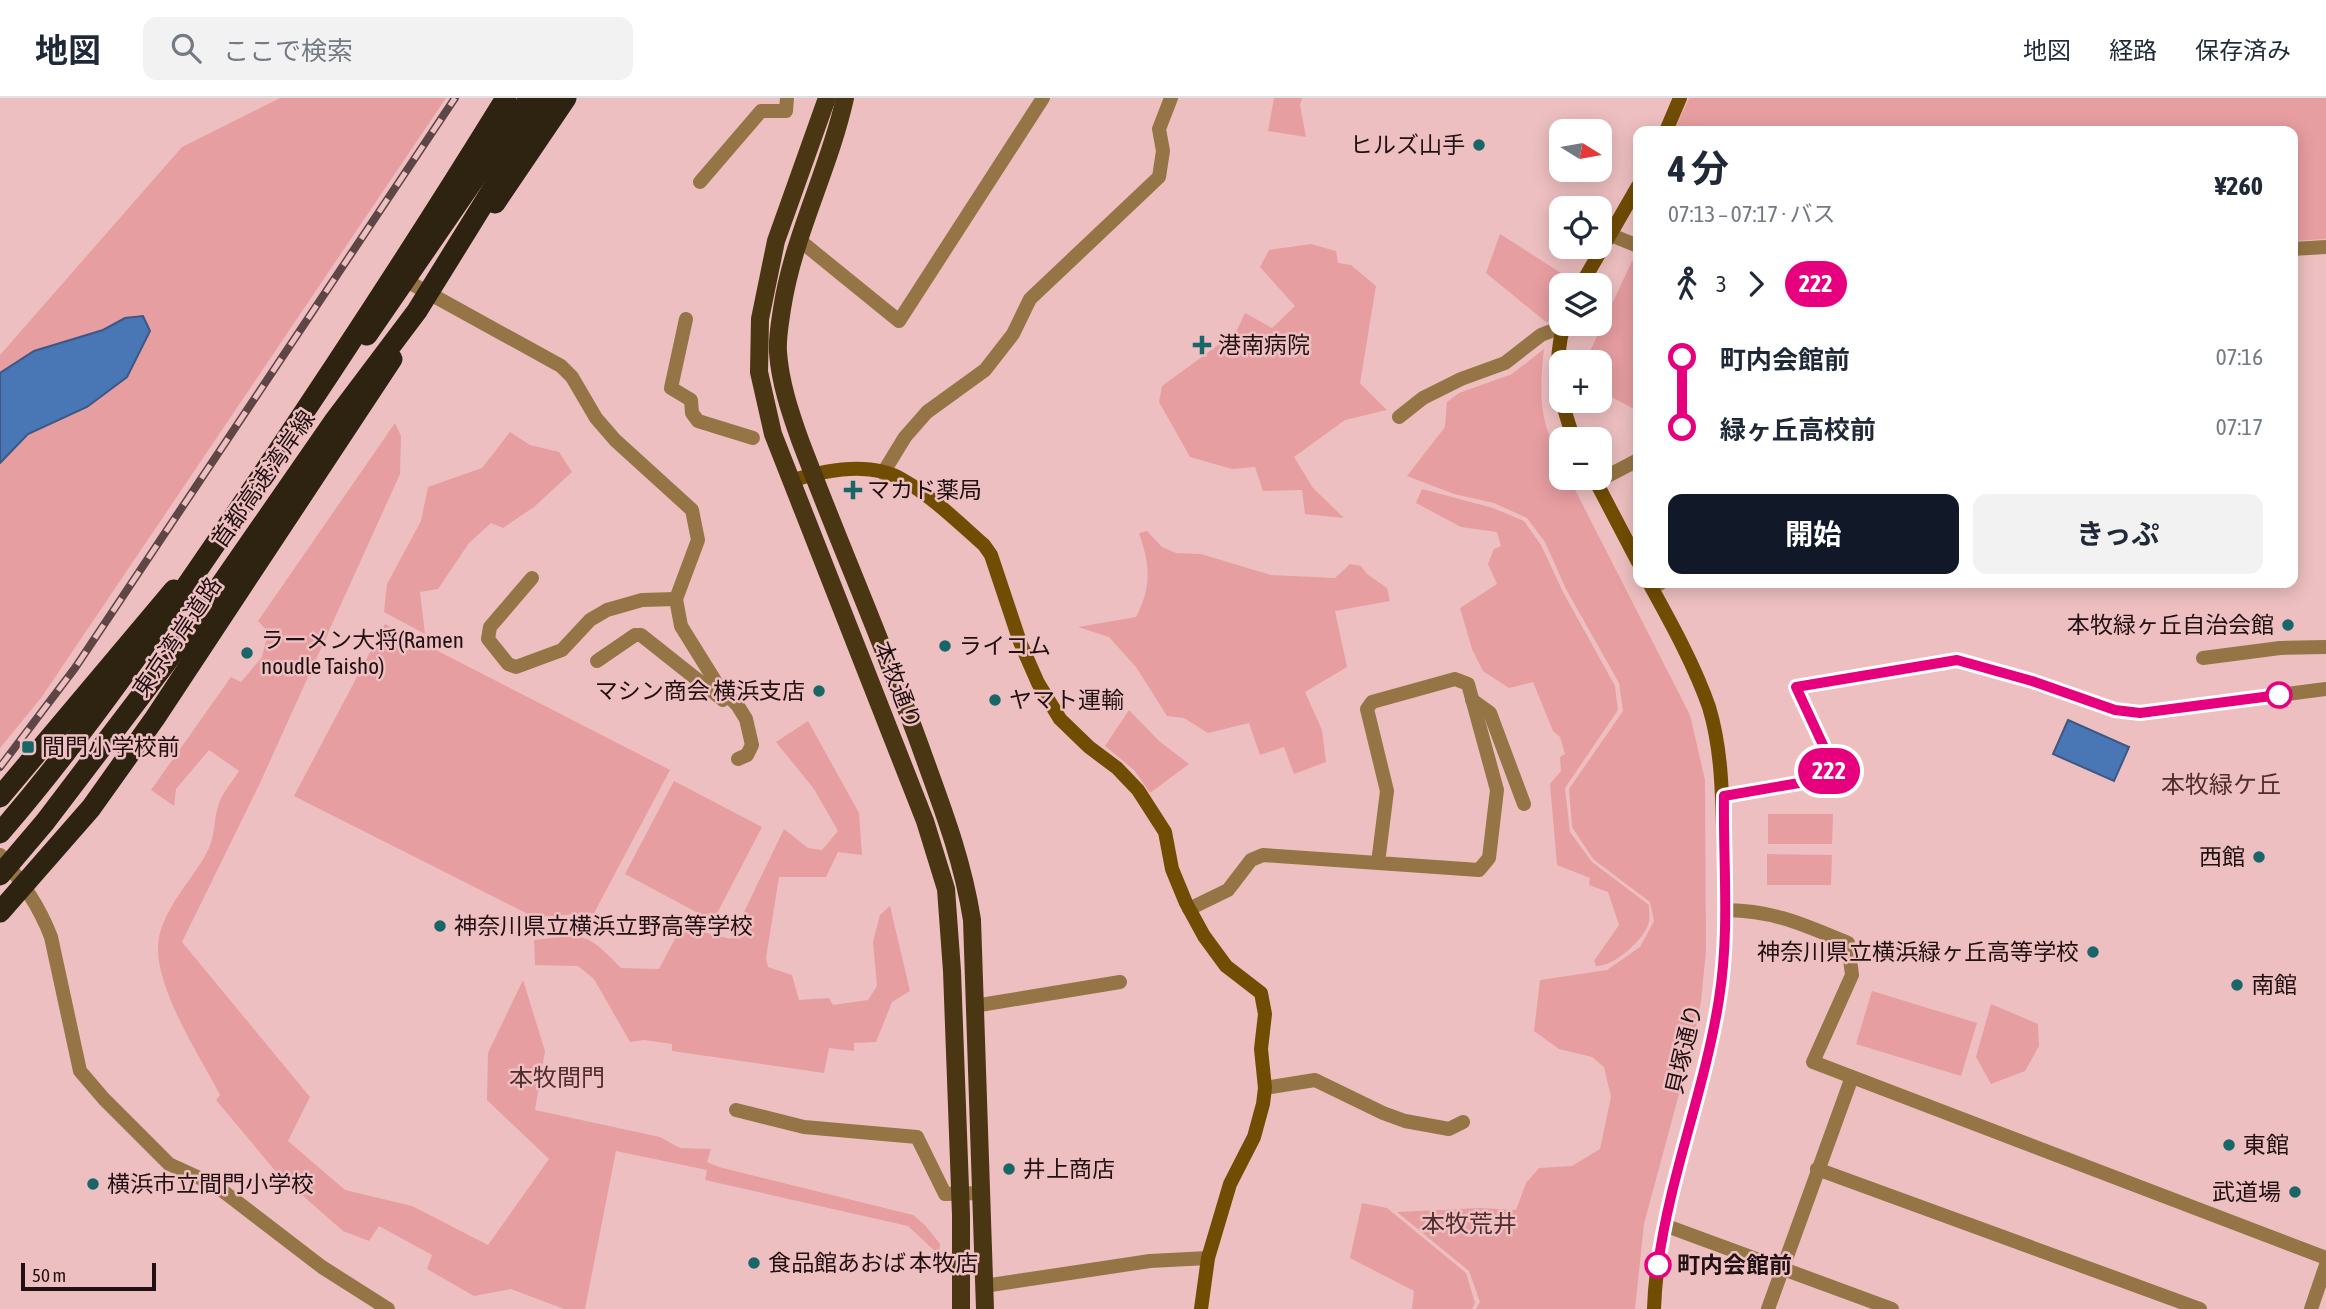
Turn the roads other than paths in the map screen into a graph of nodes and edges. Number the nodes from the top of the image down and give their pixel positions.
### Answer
1 (500, 98) edge
2 (506, 98) edge
3 (530, 98) edge
4 (543, 98) edge
5 (549, 98) edge
6 (566, 98) edge
7 (787, 98) edge
8 (827, 98) edge
9 (845, 98) edge
10 (1043, 98) edge
11 (1171, 98) edge
12 (1680, 98) edge
13 (1667, 126) edge
14 (701, 182) dead end
15 (1633, 195) edge
16 (1612, 233) edge
17 (1612, 235) edge
18 (798, 239) junction
19 (1633, 244) edge
20 (2326, 247) edge
21 (2298, 249) edge
22 (405, 280) junction
23 (433, 296) junction
24 (686, 319) dead end
25 (1549, 332) edge
26 (1561, 336) edge
27 (1399, 416) dead end
28 (1569, 427) edge
29 (752, 438) dead end
30 (1633, 462) edge
31 (1612, 472) edge
32 (883, 473) junction
33 (812, 474) junction
34 (792, 481) junction
35 (1600, 490) edge
36 (1633, 552) edge
37 (532, 578) dead end
38 (1656, 588) edge
39 (676, 599) junction
40 (2326, 647) edge
41 (2203, 658) dead end
42 (597, 661) dead end
43 (2326, 689) edge
44 (1472, 700) junction
45 (746, 719) junction
46 (738, 759) dead end
47 (1724, 796) junction
48 (0, 797) edge
49 (1524, 804) dead end
50 (0, 827) edge
51 (0, 833) edge
52 (0, 855) edge
53 (1378, 863) junction
54 (0, 866) edge
55 (0, 875) edge
56 (25, 885) junction
57 (1189, 909) junction
58 (1727, 910) junction
59 (0, 912) edge
60 (1120, 982) dead end
61 (974, 1006) junction
62 (1852, 1077) junction
63 (1265, 1088) junction
64 (736, 1110) dead end
65 (1463, 1122) dead end
66 (1817, 1169) junction
67 (981, 1193) junction
68 (960, 1194) junction
69 (1664, 1225) junction
70 (1208, 1258) junction
71 (2326, 1258) edge
72 (2326, 1265) edge
73 (1782, 1269) junction
74 (984, 1286) junction
75 (388, 1309) edge
76 (961, 1309) edge
77 (985, 1309) edge
78 (1202, 1309) edge
79 (1654, 1309) edge
80 (1768, 1309) edge
81 (1892, 1309) edge
82 (2200, 1309) edge
83 (2311, 1309) edge

1 - 50 highway, 首都高速湾岸線, bridge
2 - 51 highway, 東京湾岸道路, bridge
3 - 22 highway, 東京湾岸道路
4 - 54 highway, 東京湾岸道路, bridge
5 - 55 highway, 首都高速湾岸線, bridge
6 - 23 highway, 東京湾岸道路
7 - 14 street
8 - 34 main road, 本牧通り
9 - 18 main road, 本牧通り
10 - 18 street
11 - 32 street
12 - 13 street
15 - 16 street
17 - 19 street
18 - 33 main road, 本牧通り
20 - 21 street
22 - 23 street
22 - 48 highway, 東京湾岸道路
23 - 39 street
23 - 56 highway, 東京湾岸道路
24 - 29 street
25 - 27 street
26 - 28 street
30 - 31 street
32 - 33 street
32 - 57 street
33 - 34 street
33 - 61 main road, 本牧通り
34 - 68 main road, 本牧通り
35 - 36 street
37 - 39 street
38 - 47 street, 貝塚通り
39 - 45 street
40 - 41 street
42 - 45 street
43 - 47 street
44 - 49 street
44 - 53 street
44 - 53 street
45 - 46 street
47 - 58 street, 貝塚通り
52 - 56 street
53 - 57 street
56 - 59 highway, 東京湾岸道路
56 - 75 street
57 - 63 street
58 - 62 street
58 - 69 street, 貝塚通り
60 - 61 street
61 - 67 main road, 本牧通り
62 - 66 street
62 - 71 street
63 - 65 street
63 - 70 street
64 - 68 street
66 - 73 street
66 - 82 street
67 - 68 street
67 - 74 main road, 本牧通り
68 - 76 main road, 本牧通り
69 - 73 street
69 - 79 street, 貝塚通り
70 - 74 street
70 - 78 street
72 - 83 street
73 - 80 street
73 - 81 street
74 - 77 main road, 本牧通り

